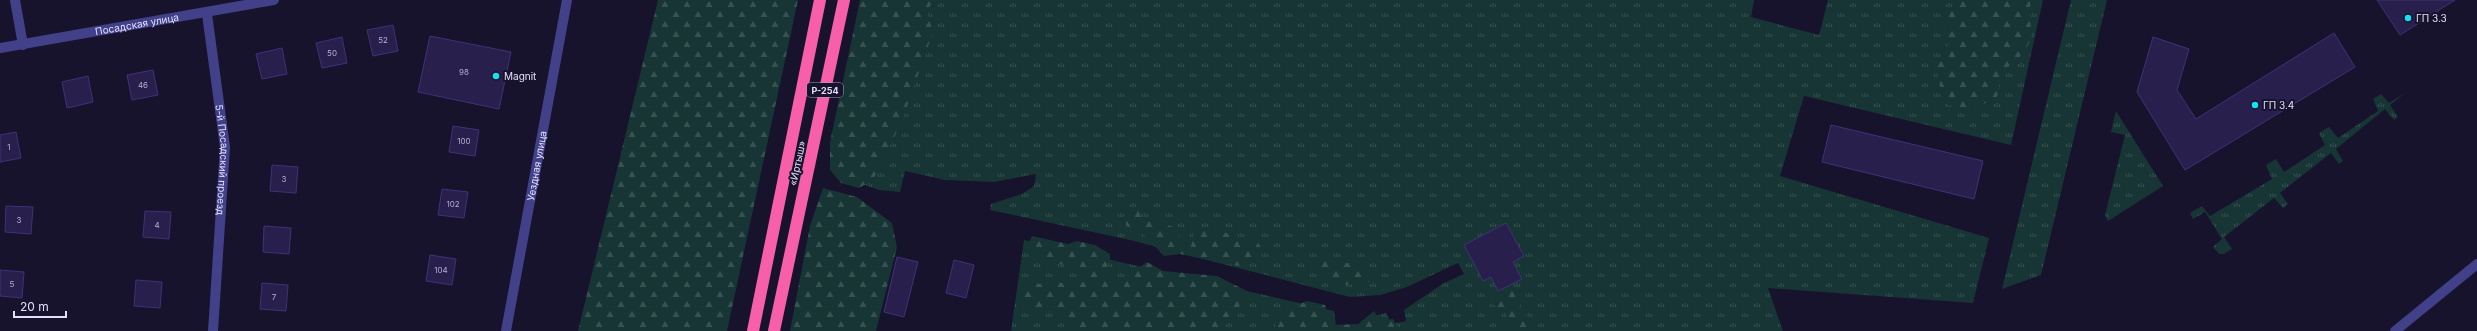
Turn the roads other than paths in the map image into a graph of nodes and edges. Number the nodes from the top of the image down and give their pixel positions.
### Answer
1 (15, 0) edge
2 (274, 0) edge
3 (567, 0) edge
4 (820, 0) edge
5 (844, 0) edge
6 (207, 14) junction
7 (23, 45) junction
8 (0, 48) edge
9 (2477, 264) edge
10 (213, 331) edge
11 (506, 331) edge
12 (753, 331) edge
13 (774, 331) edge
14 (2395, 331) edge

1 - 7 street
2 - 6 street, Посадская улица
3 - 11 street, Уездная улица
4 - 12 highway, «Иртыш» / Р-254
5 - 13 highway, «Иртыш» / Р-254
6 - 7 street, Посадская улица
6 - 10 street, 5-й Посадский проезд
7 - 8 street, Посадская улица
9 - 14 street

